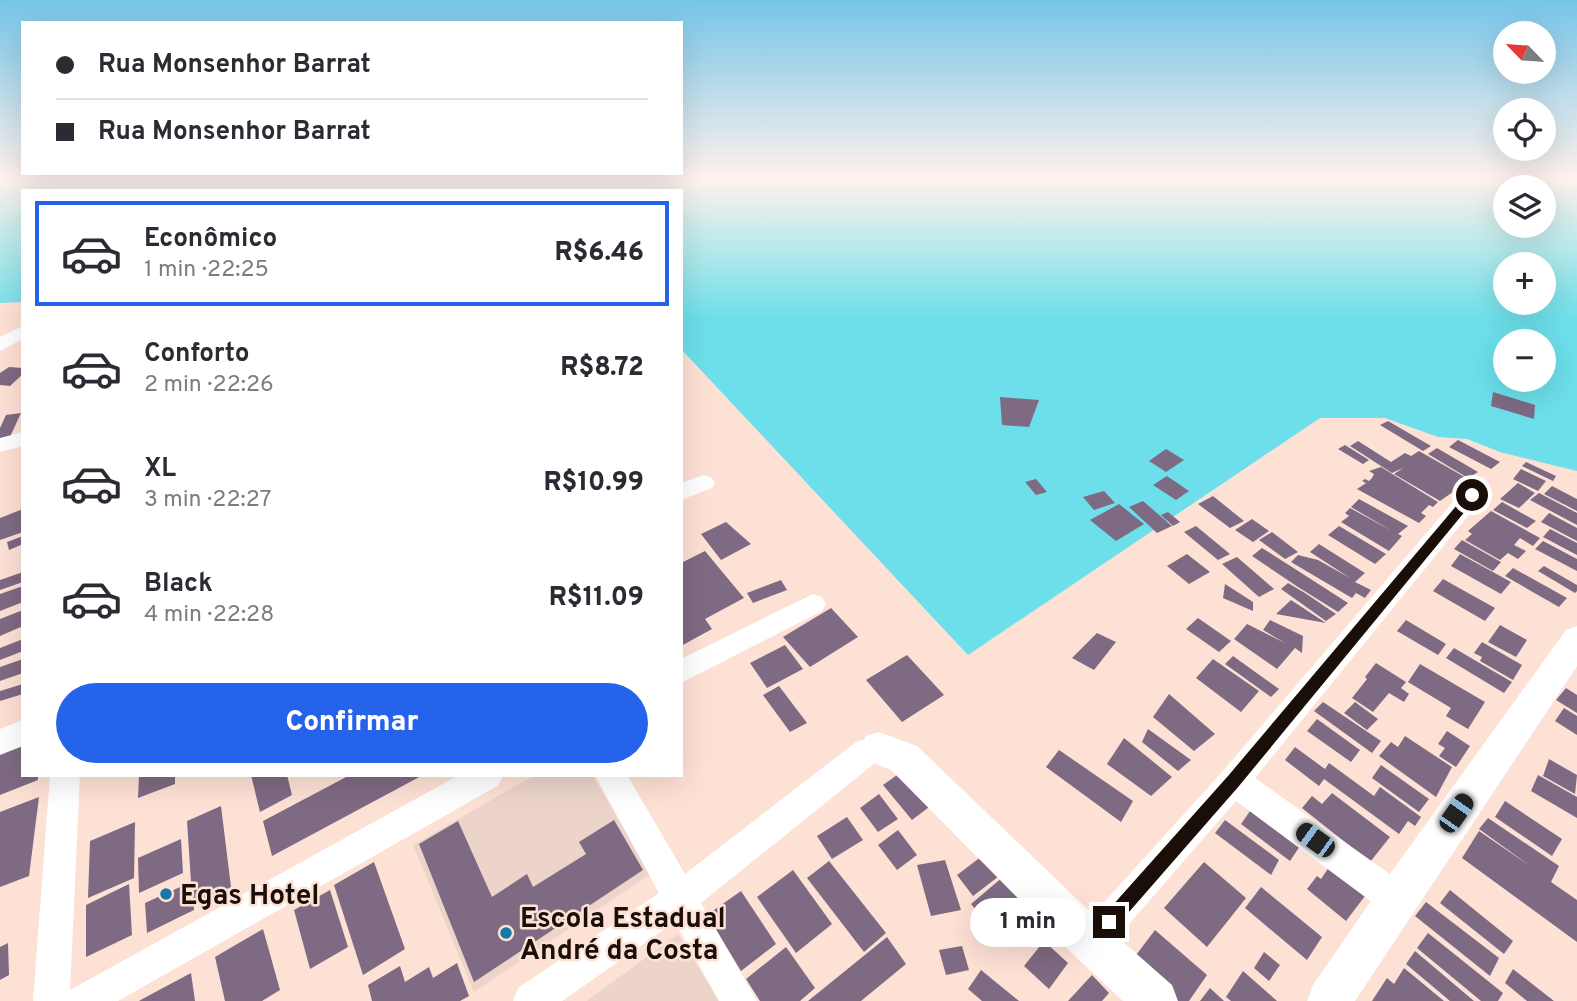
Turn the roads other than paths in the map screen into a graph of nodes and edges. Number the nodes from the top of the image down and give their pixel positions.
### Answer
1 (21, 332) edge
2 (0, 345) edge
3 (21, 439) edge
4 (0, 444) edge
5 (704, 482) dead end
6 (683, 491) edge
7 (1472, 495) dead end
8 (813, 604) dead end
9 (1577, 639) edge
10 (683, 671) edge
11 (21, 734) edge
12 (0, 742) edge
13 (879, 748) joint
14 (65, 777) edge
15 (484, 777) edge
16 (611, 777) edge
17 (1234, 781) junction
18 (681, 898) junction
19 (1396, 899) junction
20 (1091, 942) junction
21 (51, 1001) edge
22 (83, 1001) edge
23 (531, 1001) edge
24 (739, 1001) edge
25 (1156, 1001) edge
26 (1329, 1001) edge

1 - 2 street
3 - 4 street
5 - 6 street
7 - 17 street
8 - 10 street
9 - 19 street
11 - 12 street
13 - 18 street
13 - 20 street
14 - 21 street
15 - 22 street
16 - 18 street
17 - 19 street
17 - 20 street
18 - 23 street
18 - 24 street
19 - 26 street
20 - 25 street

